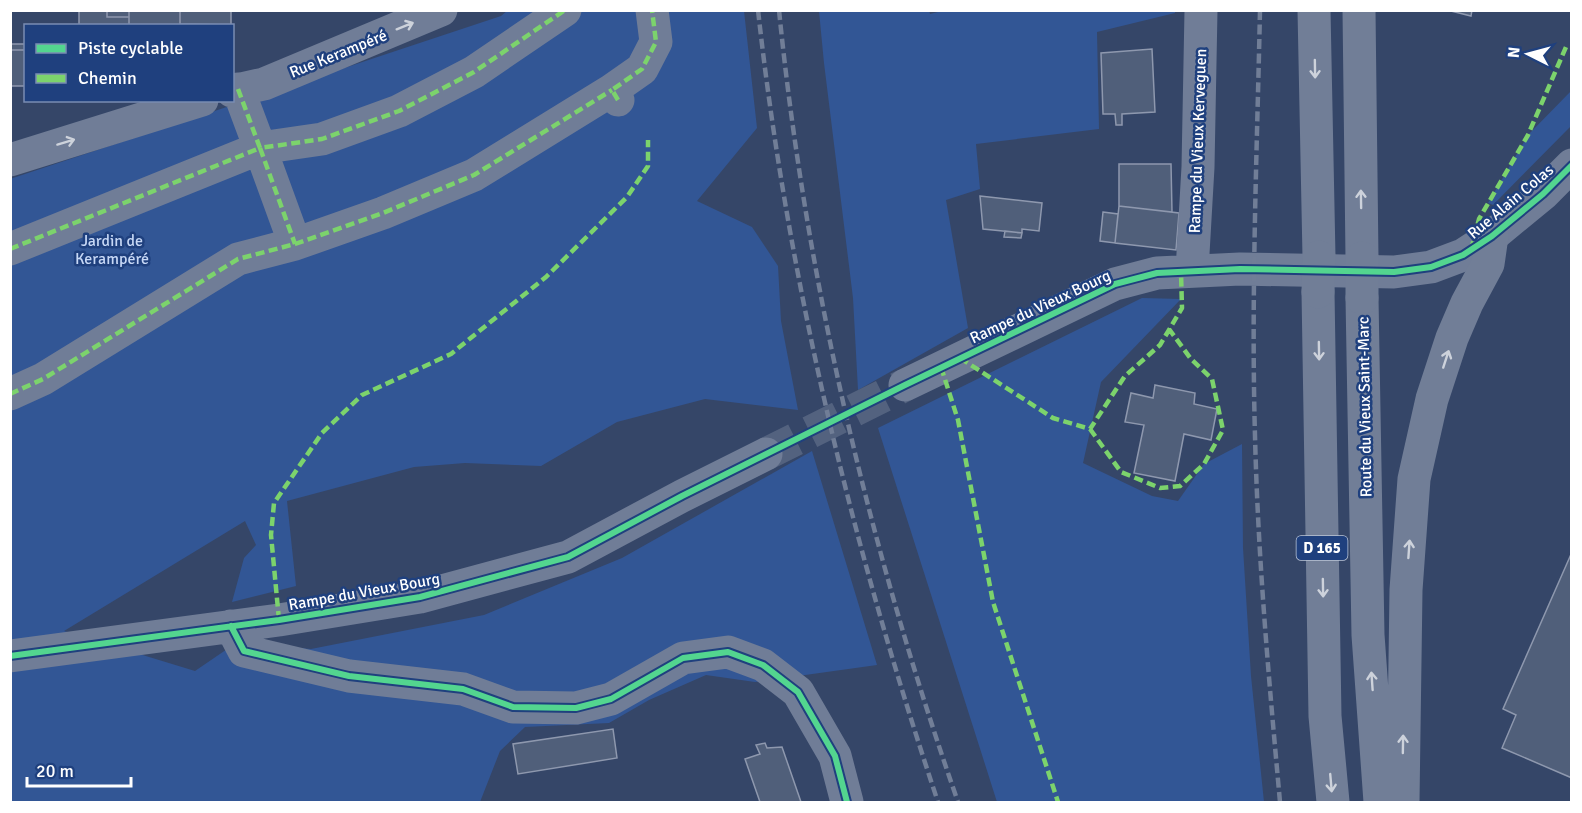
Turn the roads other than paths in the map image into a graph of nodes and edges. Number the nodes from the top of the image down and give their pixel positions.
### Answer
1 (441, 10) edge
2 (565, 10) edge
3 (652, 10) edge
4 (1201, 10) edge
5 (1314, 10) edge
6 (1359, 10) edge
7 (235, 90) edge
8 (196, 102) edge
9 (260, 148) junction
10 (10, 160) edge
11 (1572, 165) edge
12 (1492, 236) junction
13 (295, 244) junction
14 (10, 249) edge
15 (1192, 271) junction
16 (905, 385) tunnel mouth
17 (10, 394) edge
18 (766, 454) tunnel mouth
19 (231, 626) junction
20 (10, 656) edge
21 (847, 802) edge
22 (1333, 802) edge
23 (1380, 802) edge
24 (1403, 802) edge

7 -> 1 street, Rue Kerampéré
2 - 9 street
3 - 13 street
4 - 15 street, Rampe du Vieux Kerveguen
5 -> 22 highway, D 165, bridge
23 -> 6 highway, Route du Vieux Saint-Marc / D 165, bridge
7 - 9 street
10 -> 8 street
9 - 13 street
9 - 14 street
11 - 12 street, Rue Alain Colas
12 - 15 street, Rue Alain Colas
24 -> 12 highway
13 - 17 street
15 - 16 street, Rampe du Vieux Bourg
18 - 19 street, Rampe du Vieux Bourg
19 - 20 street, Rampe du Vieux Bourg
19 - 21 street

